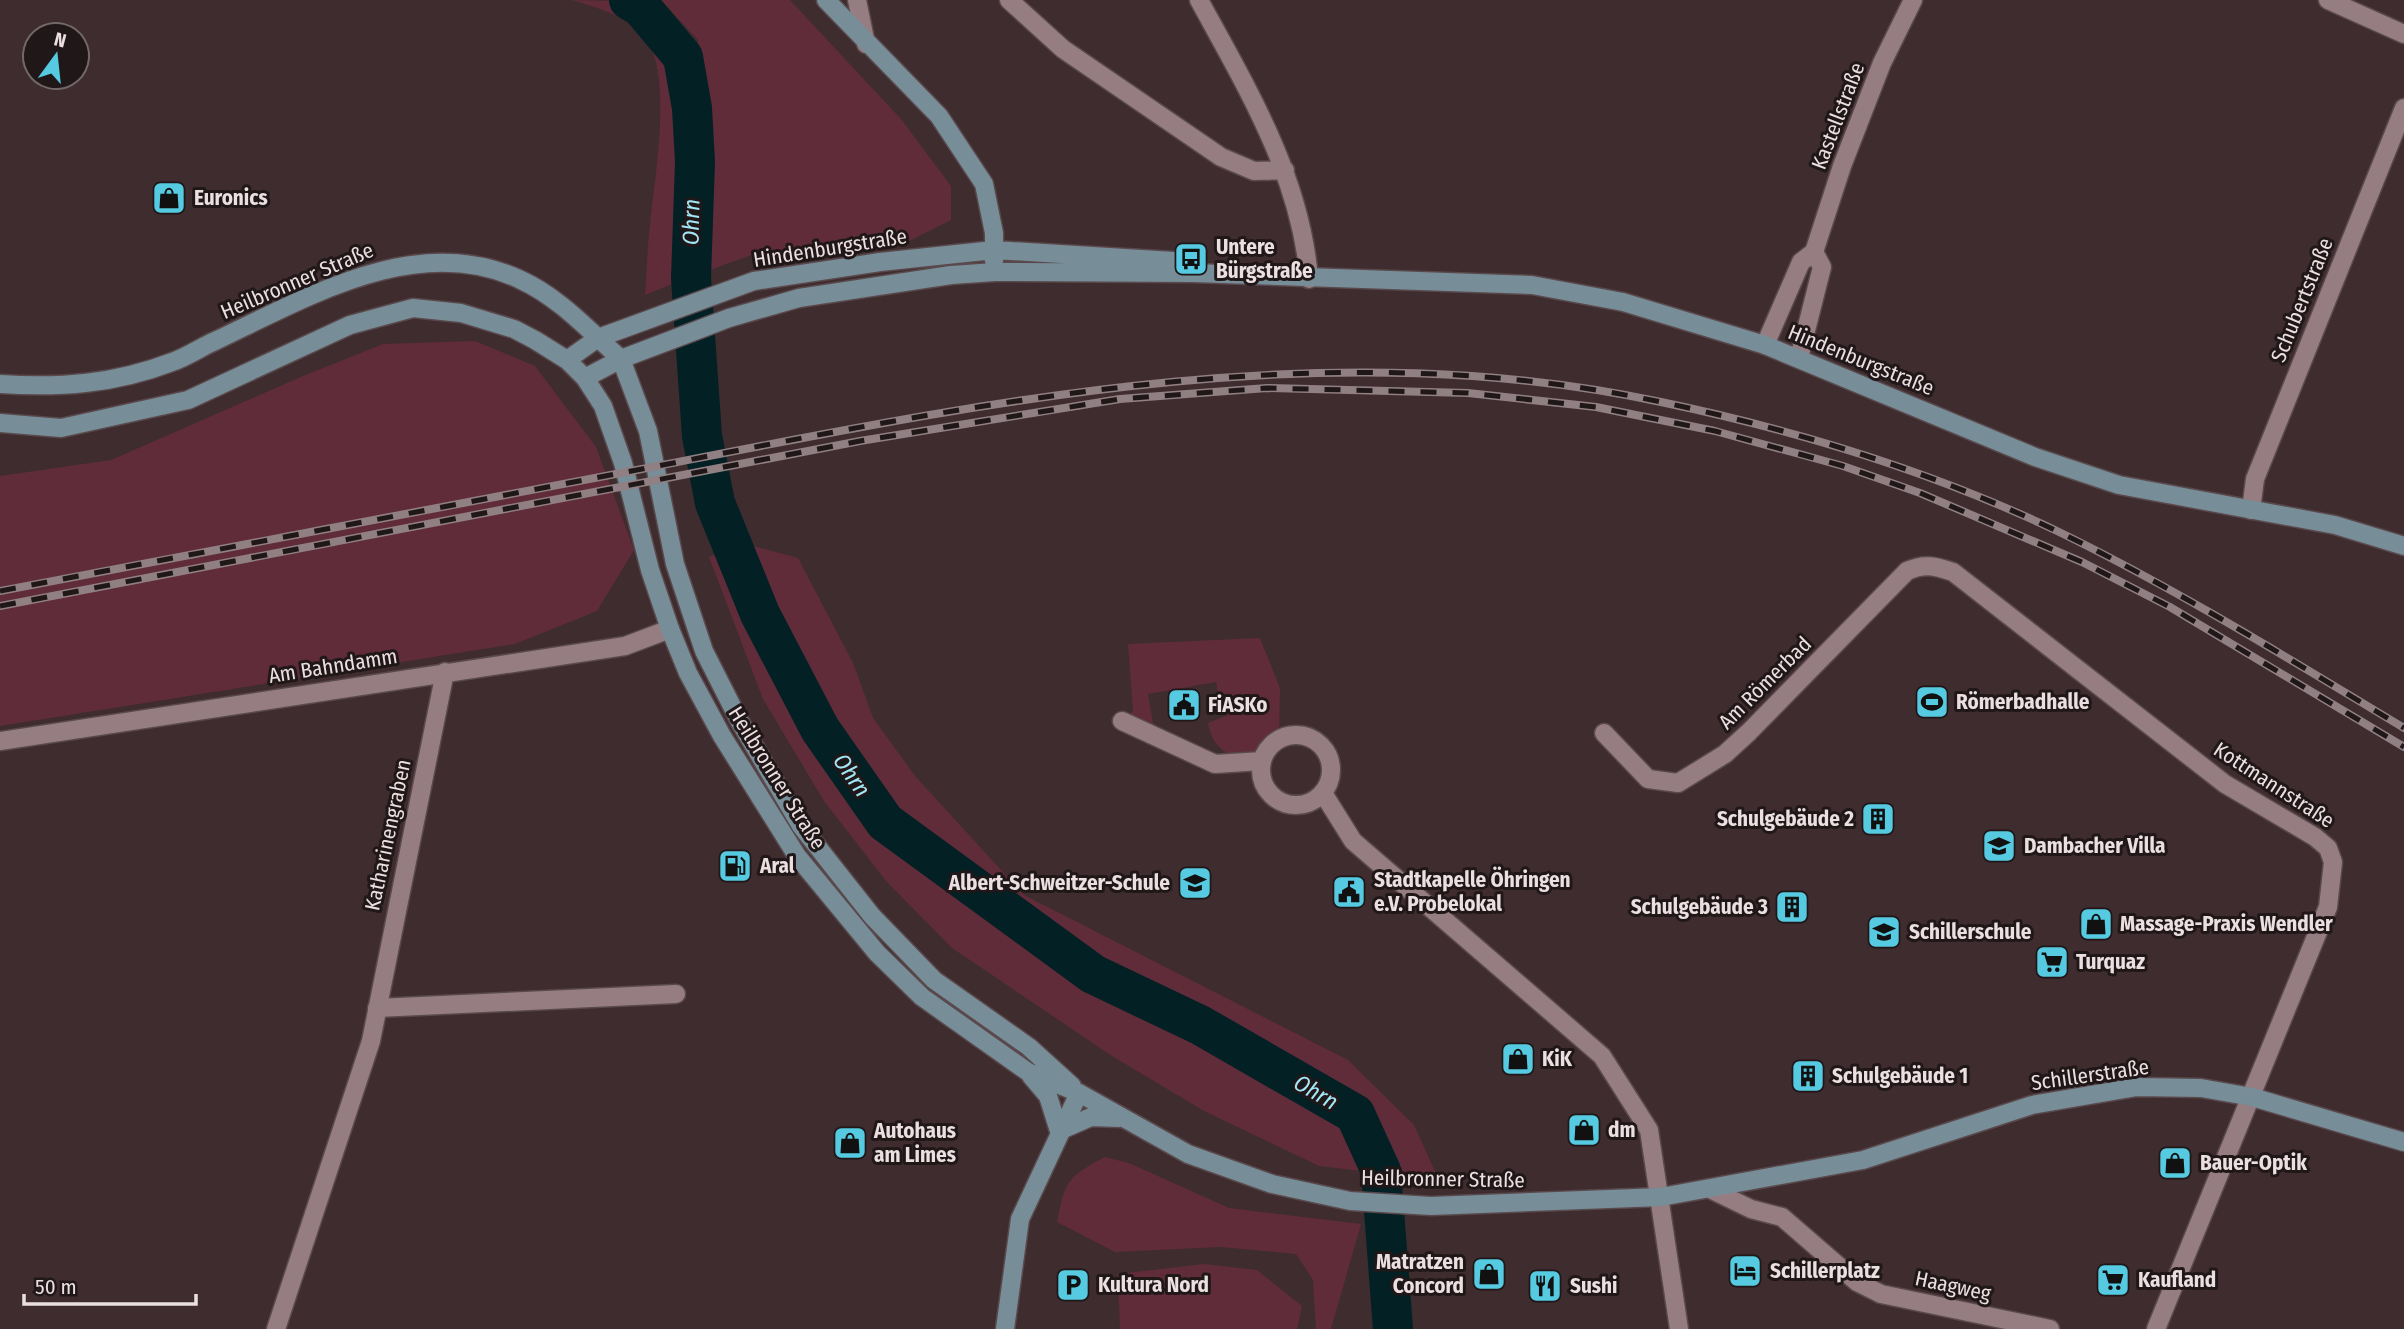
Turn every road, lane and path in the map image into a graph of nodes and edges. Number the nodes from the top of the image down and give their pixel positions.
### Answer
1 (826, 0) edge
2 (857, 0) edge
3 (1009, 0) edge
4 (1199, 0) edge
5 (1913, 0) edge
6 (2328, 0) edge
7 (2404, 34) edge
8 (866, 44) junction
9 (2404, 108) edge
10 (1285, 170) junction
11 (994, 250) junction
12 (1814, 252) junction
13 (995, 272) junction
14 (1290, 278) junction
15 (1309, 279) junction
16 (598, 338) junction
17 (1765, 345) junction
18 (1799, 358) junction
19 (621, 359) junction
20 (567, 360) junction
21 (585, 378) junction
22 (0, 384) edge
23 (0, 423) edge
24 (2251, 510) junction
25 (2404, 546) edge
26 (1953, 572) joint
27 (670, 629) junction
28 (445, 672) junction
29 (1122, 721) dead end
30 (1604, 733) dead end
31 (0, 741) edge
32 (1262, 761) junction
33 (1323, 793) junction
34 (676, 994) dead end
35 (377, 1008) junction
36 (1028, 1072) junction
37 (1080, 1093) junction
38 (2252, 1097) junction
39 (1122, 1118) junction
40 (1059, 1130) junction
41 (2404, 1142) edge
42 (1710, 1189) junction
43 (1661, 1197) junction
44 (276, 1329) edge
45 (1005, 1329) edge
46 (1679, 1329) edge
47 (2050, 1329) edge
48 (2156, 1329) edge

1 - 8 main road
2 - 8 street
3 - 10 street
4 - 10 street
5 - 12 street, Kastellstraße
6 - 7 street
8 - 11 main road
9 - 24 street, Schubertstraße
10 - 15 street
11 - 13 main road
11 - 14 main road, Hindenburgstraße
11 - 16 main road, Hindenburgstraße
12 - 17 street, Kastellstraße
12 - 18 street, Kastellstraße
13 - 14 main road, Hindenburgstraße
13 - 19 main road, Hindenburgstraße
14 - 15 main road, Hindenburgstraße
15 - 17 main road, Hindenburgstraße
16 - 19 main road, Heilbronner Straße
16 - 20 main road
16 - 22 main road, Heilbronner Straße
17 - 18 main road, Hindenburgstraße
18 - 24 main road, Hindenburgstraße
19 - 21 main road
19 - 37 main road, Heilbronner Straße
20 - 21 main road, Heilbronner Straße
20 - 23 main road, Heilbronner Straße
21 - 27 main road, Heilbronner Straße
24 - 25 main road, Hindenburgstraße
26 - 30 street, Am Römerbad
26 - 38 street, Kottmannstraße
27 - 28 street, Am Bahndamm
27 - 36 main road, Heilbronner Straße
28 - 31 street, Am Bahndamm
28 - 35 street, Katharinengraben
29 - 32 street
32 - 33 street
32 - 33 street
33 - 43 street
34 - 35 street
35 - 44 street, Katharinengraben
36 - 37 main road, Heilbronner Straße
36 - 40 main road
37 - 39 main road, Heilbronner Straße
37 - 40 main road
38 - 41 main road, Schillerstraße
38 - 42 main road, Schillerstraße
38 - 48 street
39 - 40 main road
39 - 43 main road, Heilbronner Straße
40 - 45 main road
42 - 43 main road, Schillerstraße
42 - 47 street, Haagweg
43 - 46 street

